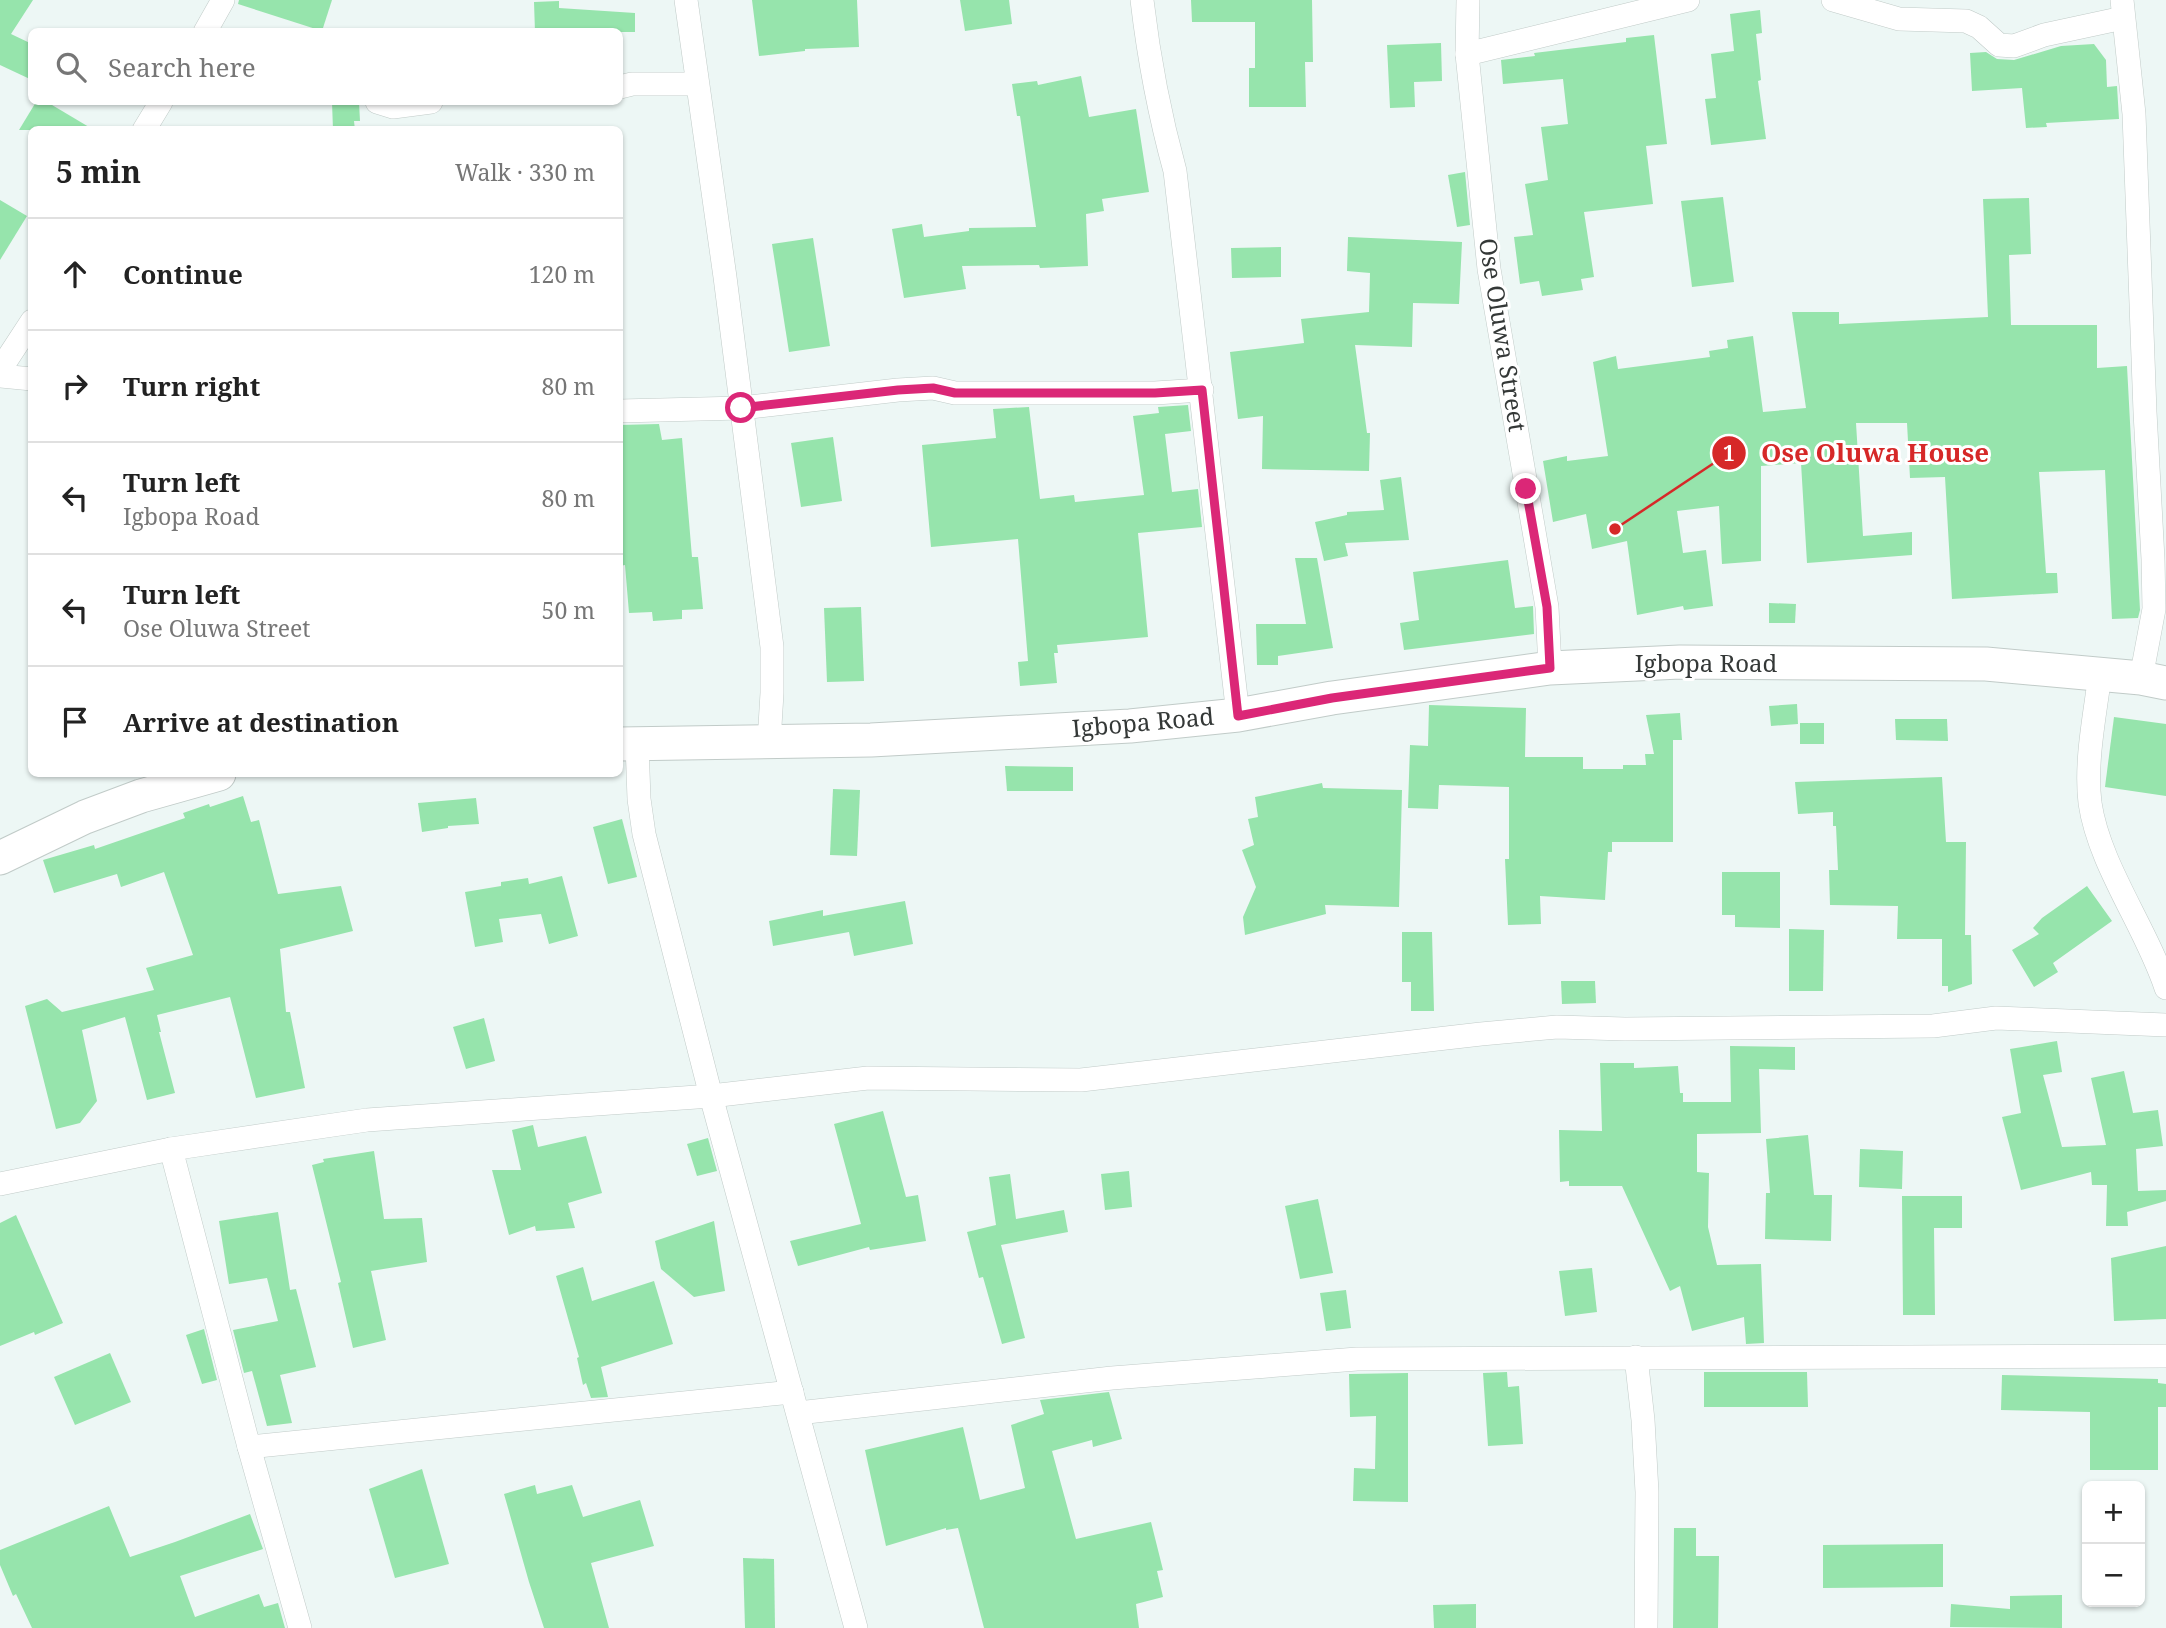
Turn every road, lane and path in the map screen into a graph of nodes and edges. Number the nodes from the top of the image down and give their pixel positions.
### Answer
1 (223, 0) edge
2 (686, 0) edge
3 (1142, 0) edge
4 (1468, 0) edge
5 (1688, 0) edge
6 (1833, 0) edge
7 (2123, 9) edge
8 (207, 28) edge
9 (1467, 54) junction
10 (697, 84) junction
11 (623, 86) edge
12 (159, 105) edge
13 (387, 105) edge
14 (409, 105) edge
15 (146, 126) edge
16 (28, 327) edge
17 (0, 370) edge
18 (0, 376) edge
19 (28, 379) edge
20 (1202, 390) junction
21 (741, 408) junction
22 (623, 411) edge
23 (1550, 668) junction
24 (2100, 674) junction
25 (2153, 680) edge
26 (1238, 716) junction
27 (769, 742) junction
28 (628, 744) edge
29 (208, 777) edge
30 (0, 859) edge
31 (2166, 988) edge
32 (2166, 1025) edge
33 (711, 1096) junction
34 (171, 1149) junction
35 (0, 1184) edge
36 (2166, 1356) edge
37 (1636, 1357) junction
38 (795, 1402) junction
39 (249, 1447) junction
40 (300, 1628) edge
41 (856, 1628) edge
42 (1646, 1628) edge

1 - 8 street
2 - 10 street
3 - 20 street
4 - 9 street, Ose Oluwa Street
5 - 9 street
6 - 7 street
7 - 25 street
9 - 23 street, Ose Oluwa Street
10 - 11 street
10 - 21 street
12 - 15 street
13 - 14 street
16 - 17 street
18 - 19 street
20 - 21 street
20 - 26 street
21 - 22 street
21 - 27 street
23 - 24 street, Igbopa Road
23 - 26 street, Igbopa Road
24 - 25 street, Igbopa Road
24 - 31 street
26 - 27 street, Igbopa Road
27 - 28 street, Igbopa Road
28 - 33 street
29 - 30 street
32 - 33 street
33 - 34 street
33 - 38 street
34 - 35 street
34 - 39 street
36 - 37 street
37 - 38 street
37 - 42 street
38 - 39 street
38 - 41 street
39 - 40 street

